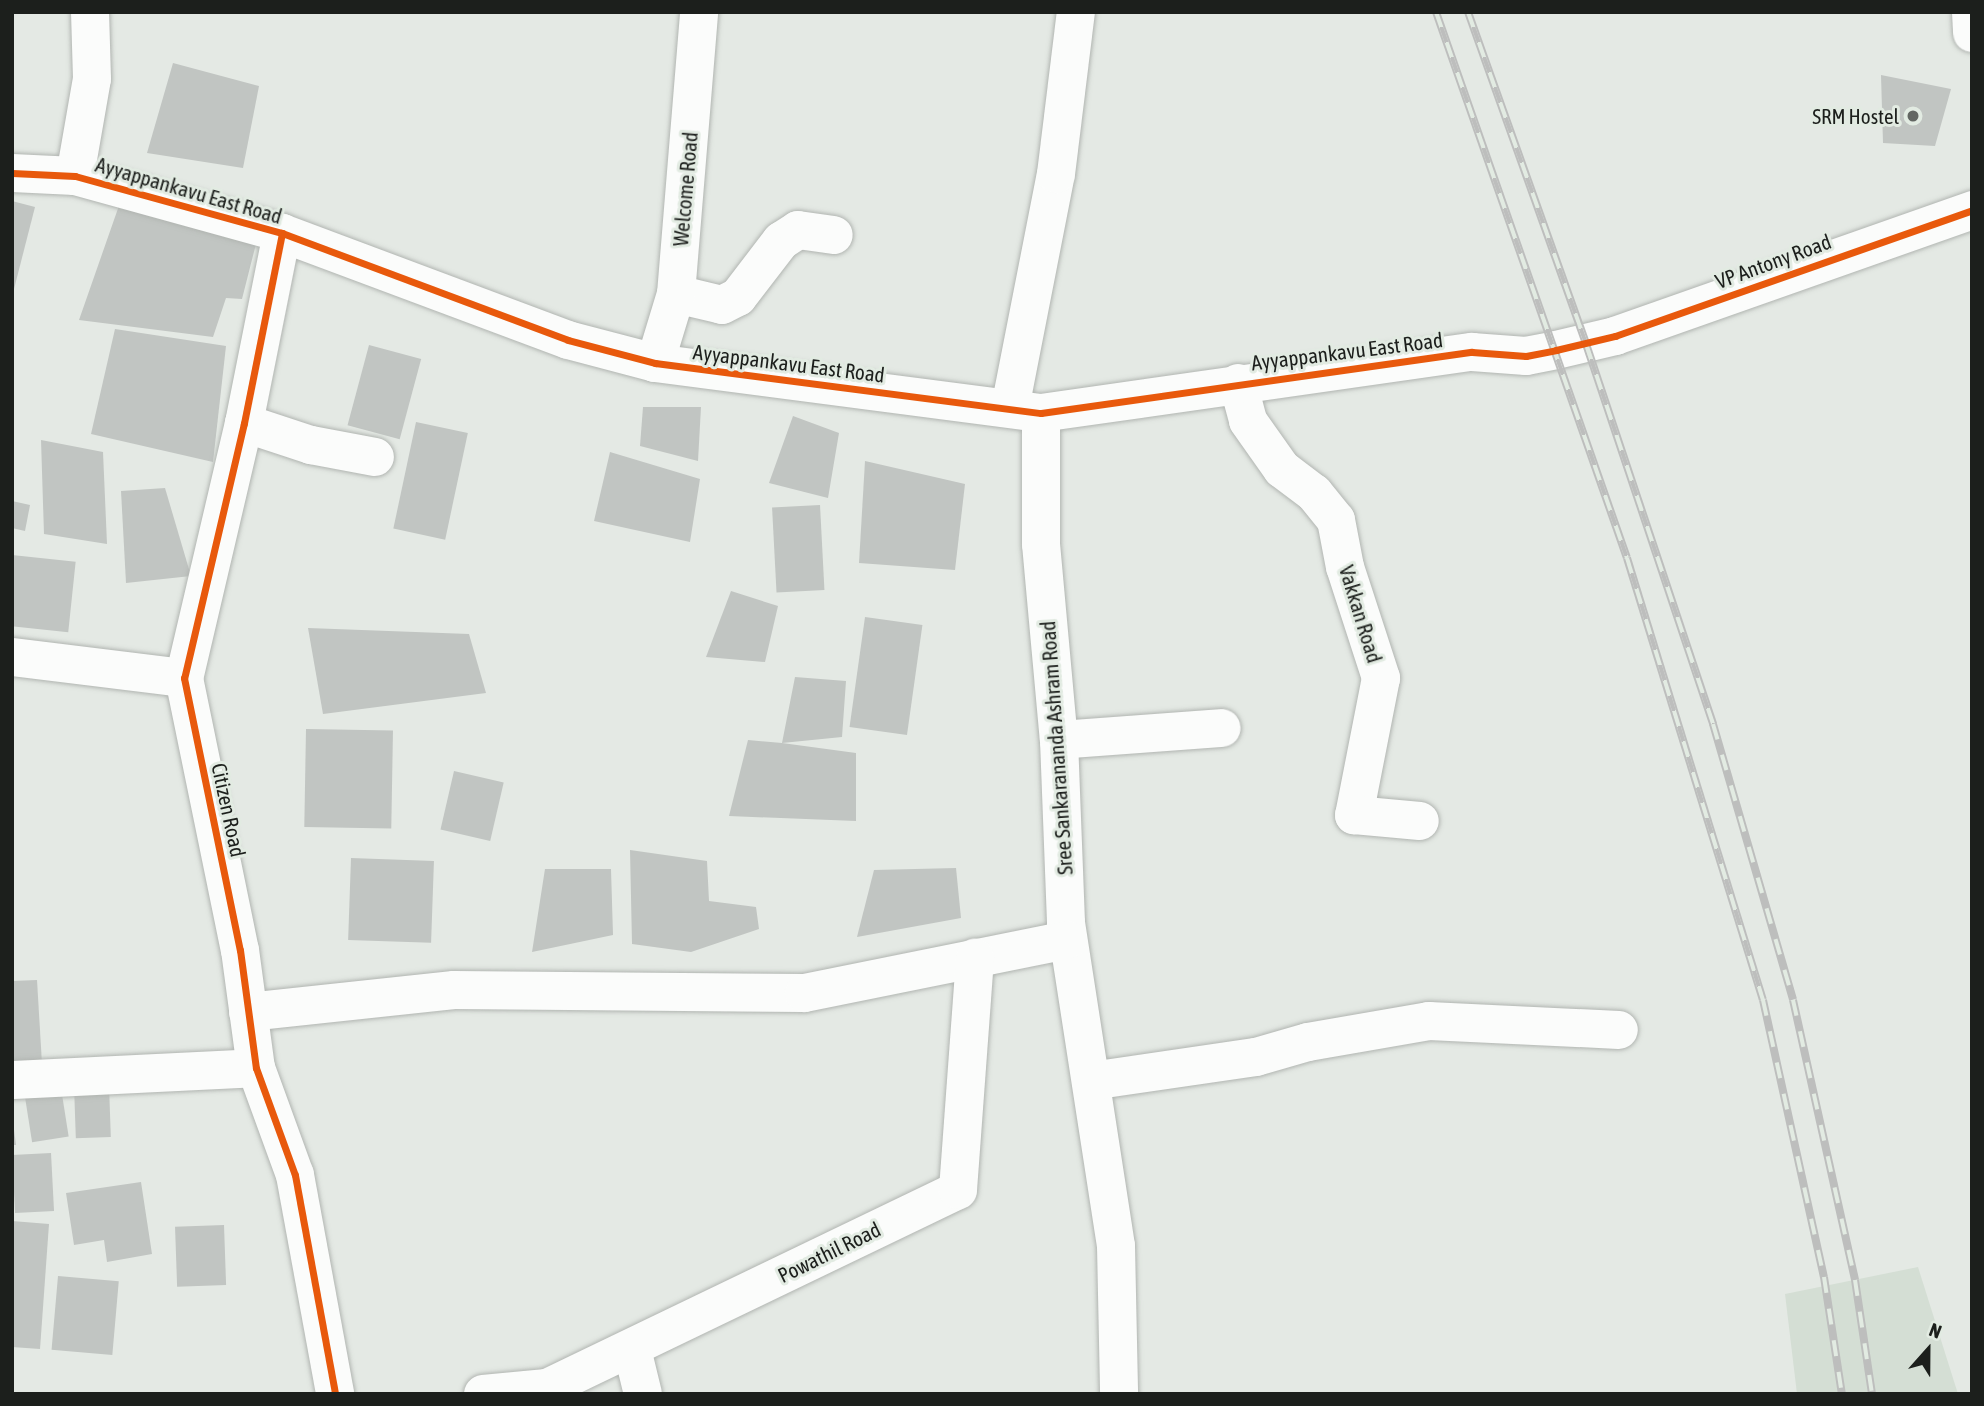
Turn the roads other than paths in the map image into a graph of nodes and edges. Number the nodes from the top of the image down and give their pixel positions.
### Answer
1 (90, 12) edge
2 (699, 12) edge
3 (1076, 12) edge
4 (1970, 12) edge
5 (1972, 33) edge
6 (12, 173) edge
7 (75, 176) junction
8 (1972, 211) edge
9 (282, 233) junction
10 (835, 235) dead end
11 (676, 294) junction
12 (1586, 344) joint
13 (655, 363) junction
14 (1238, 383) junction
15 (1026, 410) junction
16 (244, 423) junction
17 (375, 457) dead end
18 (12, 657) edge
19 (184, 678) junction
20 (1222, 728) dead end
21 (1059, 740) junction
22 (1420, 821) dead end
23 (1068, 940) junction
24 (975, 958) junction
25 (248, 1012) junction
26 (1619, 1030) dead end
27 (256, 1068) junction
28 (12, 1080) edge
29 (1091, 1081) junction
30 (632, 1349) junction
31 (335, 1394) edge
32 (483, 1394) edge
33 (643, 1394) edge
34 (1119, 1394) edge

1 - 7 street
2 - 11 street, Welcome Road
3 - 15 street, Sree Sankarananda Ashram Road
4 - 5 street
6 - 7 street, Ayyappankavu East Road
7 - 9 street, Ayyappankavu East Road
8 - 12 street, VP Antony Road
9 - 13 street, Ayyappankavu East Road
9 - 16 street, Citizen Road
10 - 11 street
11 - 13 street, Welcome Road
12 - 14 street, Ayyappankavu East Road
13 - 15 street, Ayyappankavu East Road
14 - 15 street, Ayyappankavu East Road
14 - 22 street, Vakkan Road
15 - 21 street, Sree Sankarananda Ashram Road
16 - 17 street
16 - 19 street, Citizen Road
18 - 19 street
19 - 25 street, Citizen Road
20 - 21 street
21 - 23 street, Sree Sankarananda Ashram Road
23 - 24 street
23 - 29 street, Sree Sankarananda Ashram Road
24 - 25 street
24 - 30 street, Powathil Road
25 - 27 street, Citizen Road
26 - 29 street
27 - 28 street
27 - 31 street, Citizen Road
29 - 34 street, Sree Sankarananda Ashram Road
30 - 32 street, Powathil Road
30 - 33 street

